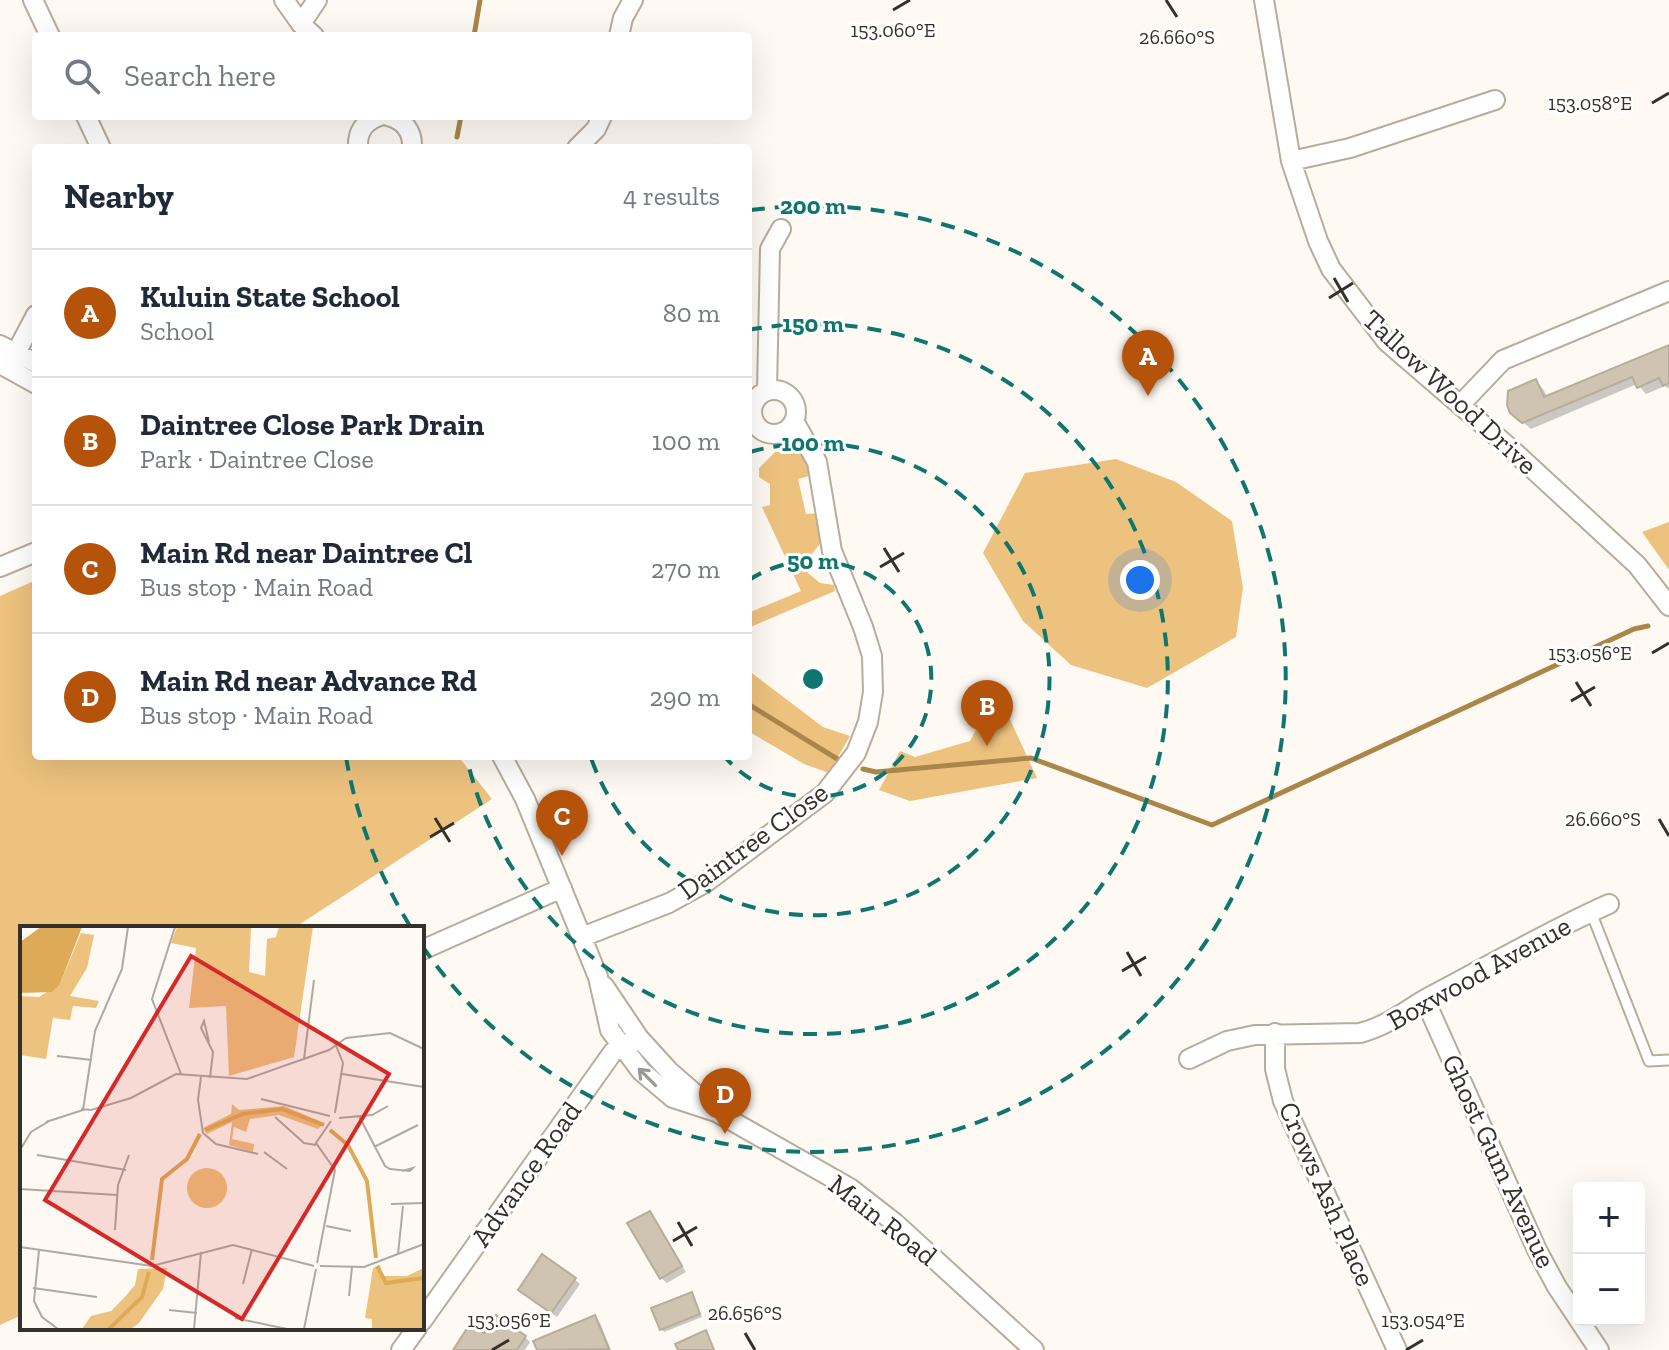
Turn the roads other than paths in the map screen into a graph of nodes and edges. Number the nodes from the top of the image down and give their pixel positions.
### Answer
1 (33, 0) edge
2 (284, 0) edge
3 (317, 0) edge
4 (633, 0) edge
5 (1264, 0) edge
6 (307, 30) edge
7 (48, 32) edge
8 (620, 32) edge
9 (1495, 100) dead end
10 (88, 120) edge
11 (374, 120) edge
12 (399, 120) edge
13 (600, 120) edge
14 (99, 144) edge
15 (358, 144) edge
16 (411, 144) edge
17 (581, 144) edge
18 (1291, 161) junction
19 (781, 229) dead end
20 (1669, 291) edge
21 (32, 321) edge
22 (6, 357) edge
23 (32, 362) edge
24 (32, 380) edge
25 (767, 390) junction
26 (1460, 405) junction
27 (794, 421) junction
28 (752, 433) edge
29 (32, 554) edge
30 (0, 567) edge
31 (1669, 606) edge
32 (504, 760) edge
33 (562, 888) junction
34 (1609, 904) dead end
35 (1591, 912) junction
36 (582, 937) junction
37 (424, 949) edge
38 (598, 977) junction
39 (1425, 1000) junction
40 (1275, 1033) junction
41 (639, 1038) junction
42 (621, 1047) junction
43 (1189, 1059) dead end
44 (1669, 1060) edge
45 (716, 1112) junction
46 (1573, 1310) edge
47 (424, 1318) edge
48 (1583, 1326) edge
49 (416, 1330) edge
50 (401, 1350) edge
51 (1034, 1350) edge
52 (1397, 1350) edge
53 (1599, 1350) edge

1 - 7 street
2 - 6 street
3 - 6 street
4 - 8 street
5 - 18 street, Tallow Wood Drive
9 - 18 street
10 - 14 street
11 - 15 street
12 - 16 street
13 - 17 street
18 - 26 street, Tallow Wood Drive
19 - 25 street
20 - 26 street
21 - 22 street
22 - 23 street
22 - 24 street
25 - 27 street
25 - 28 street
26 - 31 street, Tallow Wood Drive
27 - 28 street
27 - 36 street, Daintree Close
29 - 30 street
32 - 33 street, Main Road
33 - 36 street, Main Road
33 - 37 street
34 - 35 street, Boxwood Avenue
35 - 39 street, Boxwood Avenue
35 - 44 lane
36 - 38 street, Main Road
38 - 41 street, Main Road
38 - 42 street, Main Road
39 - 40 street, Boxwood Avenue
39 - 46 street, Ghost Gum Avenue
40 - 43 street
40 - 52 street, Crows Ash Place
41 - 42 street, Advance Road
41 - 45 street, Main Road
45 -> 42 street, Main Road
42 - 47 street, Advance Road
45 - 51 street, Main Road
48 - 53 street, Ghost Gum Avenue
49 - 50 street

